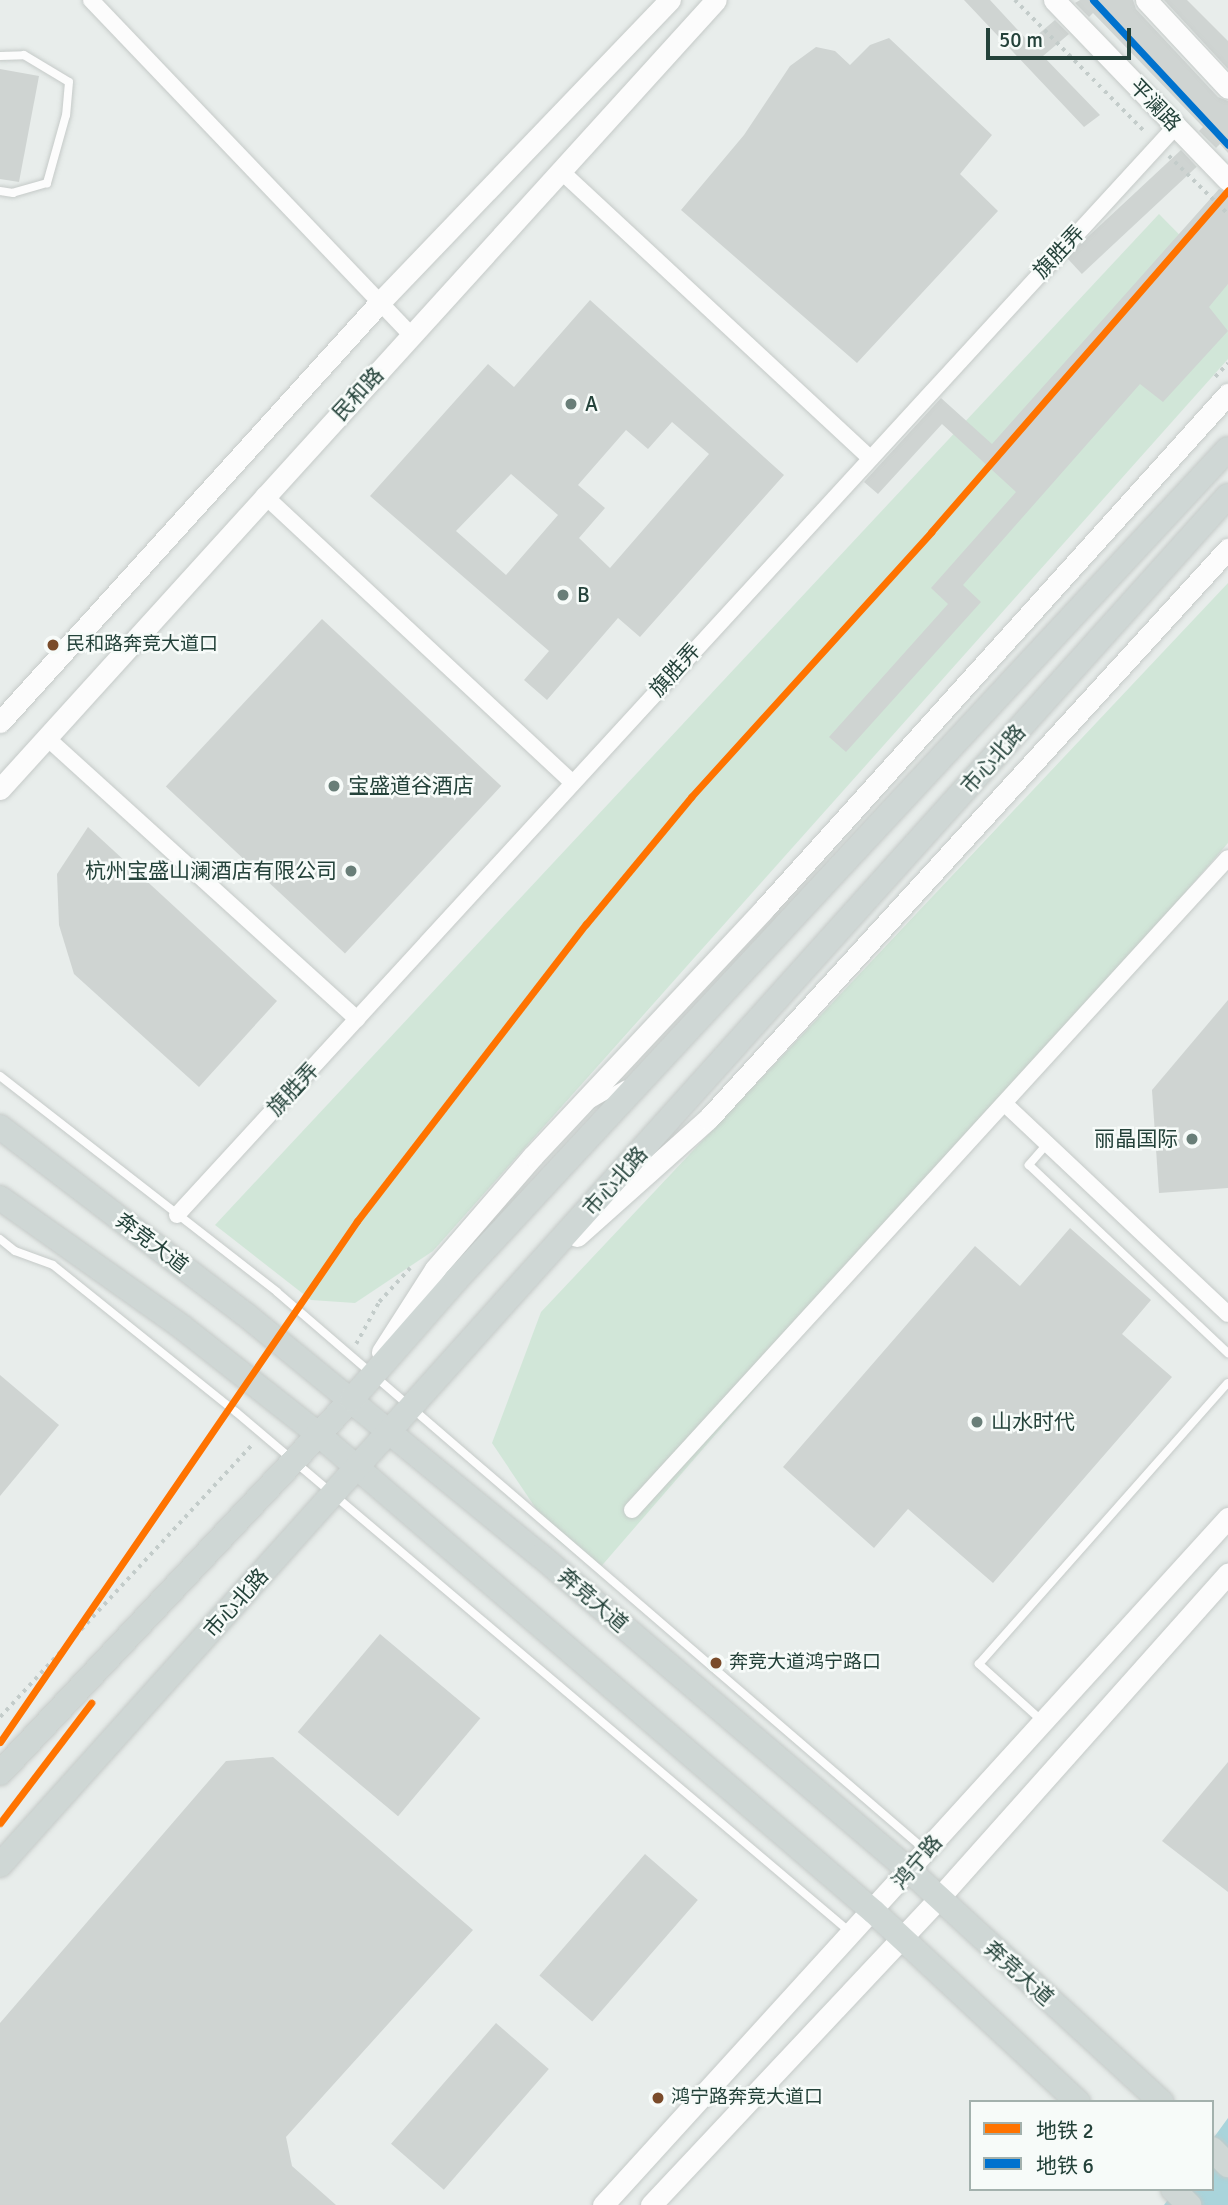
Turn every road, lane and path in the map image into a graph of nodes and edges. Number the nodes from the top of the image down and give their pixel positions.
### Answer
1 (92, 0) edge
2 (670, 0) edge
3 (716, 0) edge
4 (1015, 0) edge
5 (1054, 0) edge
6 (1146, 0) edge
7 (0, 56) edge
8 (1228, 88) edge
9 (1176, 126) junction
10 (1158, 145) junction
11 (561, 171) junction
12 (1228, 180) edge
13 (0, 191) edge
14 (1228, 215) edge
15 (382, 300) junction
16 (412, 336) junction
17 (1228, 394) edge
18 (1228, 449) edge
19 (868, 456) junction
20 (264, 495) junction
21 (1228, 496) edge
22 (1228, 549) edge
23 (0, 722) edge
24 (46, 737) junction
25 (573, 783) junction
26 (0, 789) edge
27 (1228, 858) edge
28 (357, 1019) junction
29 (654, 1067) junction
30 (0, 1076) edge
31 (1005, 1104) junction
32 (569, 1117) junction
33 (0, 1127) edge
34 (1048, 1143) junction
35 (0, 1198) edge
36 (177, 1215) junction
37 (0, 1239) edge
38 (518, 1289) junction
39 (1228, 1314) edge
40 (1228, 1353) edge
41 (370, 1375) junction
42 (1228, 1383) edge
43 (352, 1399) junction
44 (411, 1409) junction
45 (388, 1433) junction
46 (318, 1434) junction
47 (260, 1436) junction
48 (292, 1460) junction
49 (357, 1468) junction
50 (335, 1493) junction
51 (632, 1510) dead end
52 (1228, 1518) edge
53 (1228, 1573) edge
54 (0, 1717) edge
55 (1043, 1722) junction
56 (0, 1773) edge
57 (926, 1851) junction
58 (0, 1865) edge
59 (909, 1870) junction
60 (938, 1899) junction
61 (874, 1912) junction
62 (853, 1934) junction
63 (898, 1937) junction
64 (1076, 2100) edge
65 (1159, 2100) edge
66 (1214, 2151) edge
67 (1228, 2165) edge
68 (1175, 2191) edge
69 (603, 2205) edge
70 (651, 2205) edge
71 (1189, 2205) edge

1 - 15 street
2 - 15 main road
3 - 11 main road, 民和路
4 - 10 path
5 - 9 main road, 平澜路
6 - 8 main road
7 - 13 lane
9 - 10 street, 旗胜弄
9 - 12 main road, 平澜路
10 - 14 path
10 - 19 street, 旗胜弄
11 - 16 main road, 民和路
11 - 19 street
15 - 16 street
15 - 23 main road
16 - 20 main road, 民和路
17 - 32 main road
18 - 29 main road, 市心北路
19 - 25 street, 旗胜弄
20 - 24 main road, 民和路
20 - 25 street
21 - 38 main road, 市心北路
22 - 38 main road
24 - 26 main road, 民和路
24 - 28 street
25 - 28 street, 旗胜弄
27 - 31 street
28 - 36 street, 旗胜弄
29 - 32 lane
29 - 41 main road, 市心北路
30 - 36 lane
31 - 34 street
31 - 51 street
32 - 41 main road
33 - 43 main road, 奔竞大道
34 - 39 street
34 - 40 lane
35 - 46 main road
36 - 41 lane
37 - 47 lane
38 - 44 main road, 市心北路
41 - 43 main road, 市心北路
41 - 44 lane
42 - 55 lane
43 - 45 main road, 奔竞大道
43 - 46 main road, 市心北路
44 - 45 main road, 市心北路
44 - 57 lane
45 - 49 main road, 市心北路
45 - 59 main road, 奔竞大道
46 - 48 main road, 市心北路
46 - 49 main road
47 - 48 lane
47 - 54 path
48 - 50 lane
48 - 56 main road, 市心北路
49 - 50 main road, 市心北路
49 - 61 main road
50 - 58 main road, 市心北路
50 - 62 lane
52 - 55 main road, 鸿宁路
53 - 60 main road, 鸿宁路
55 - 57 main road, 鸿宁路
57 - 59 main road, 鸿宁路
59 - 60 main road, 奔竞大道
59 - 61 main road, 鸿宁路
60 - 63 main road, 鸿宁路
60 - 65 main road, 奔竞大道
61 - 62 main road, 鸿宁路
61 - 63 main road
62 - 69 main road, 鸿宁路
63 - 64 main road
63 - 70 main road, 鸿宁路
66 - 67 main road
68 - 71 main road

